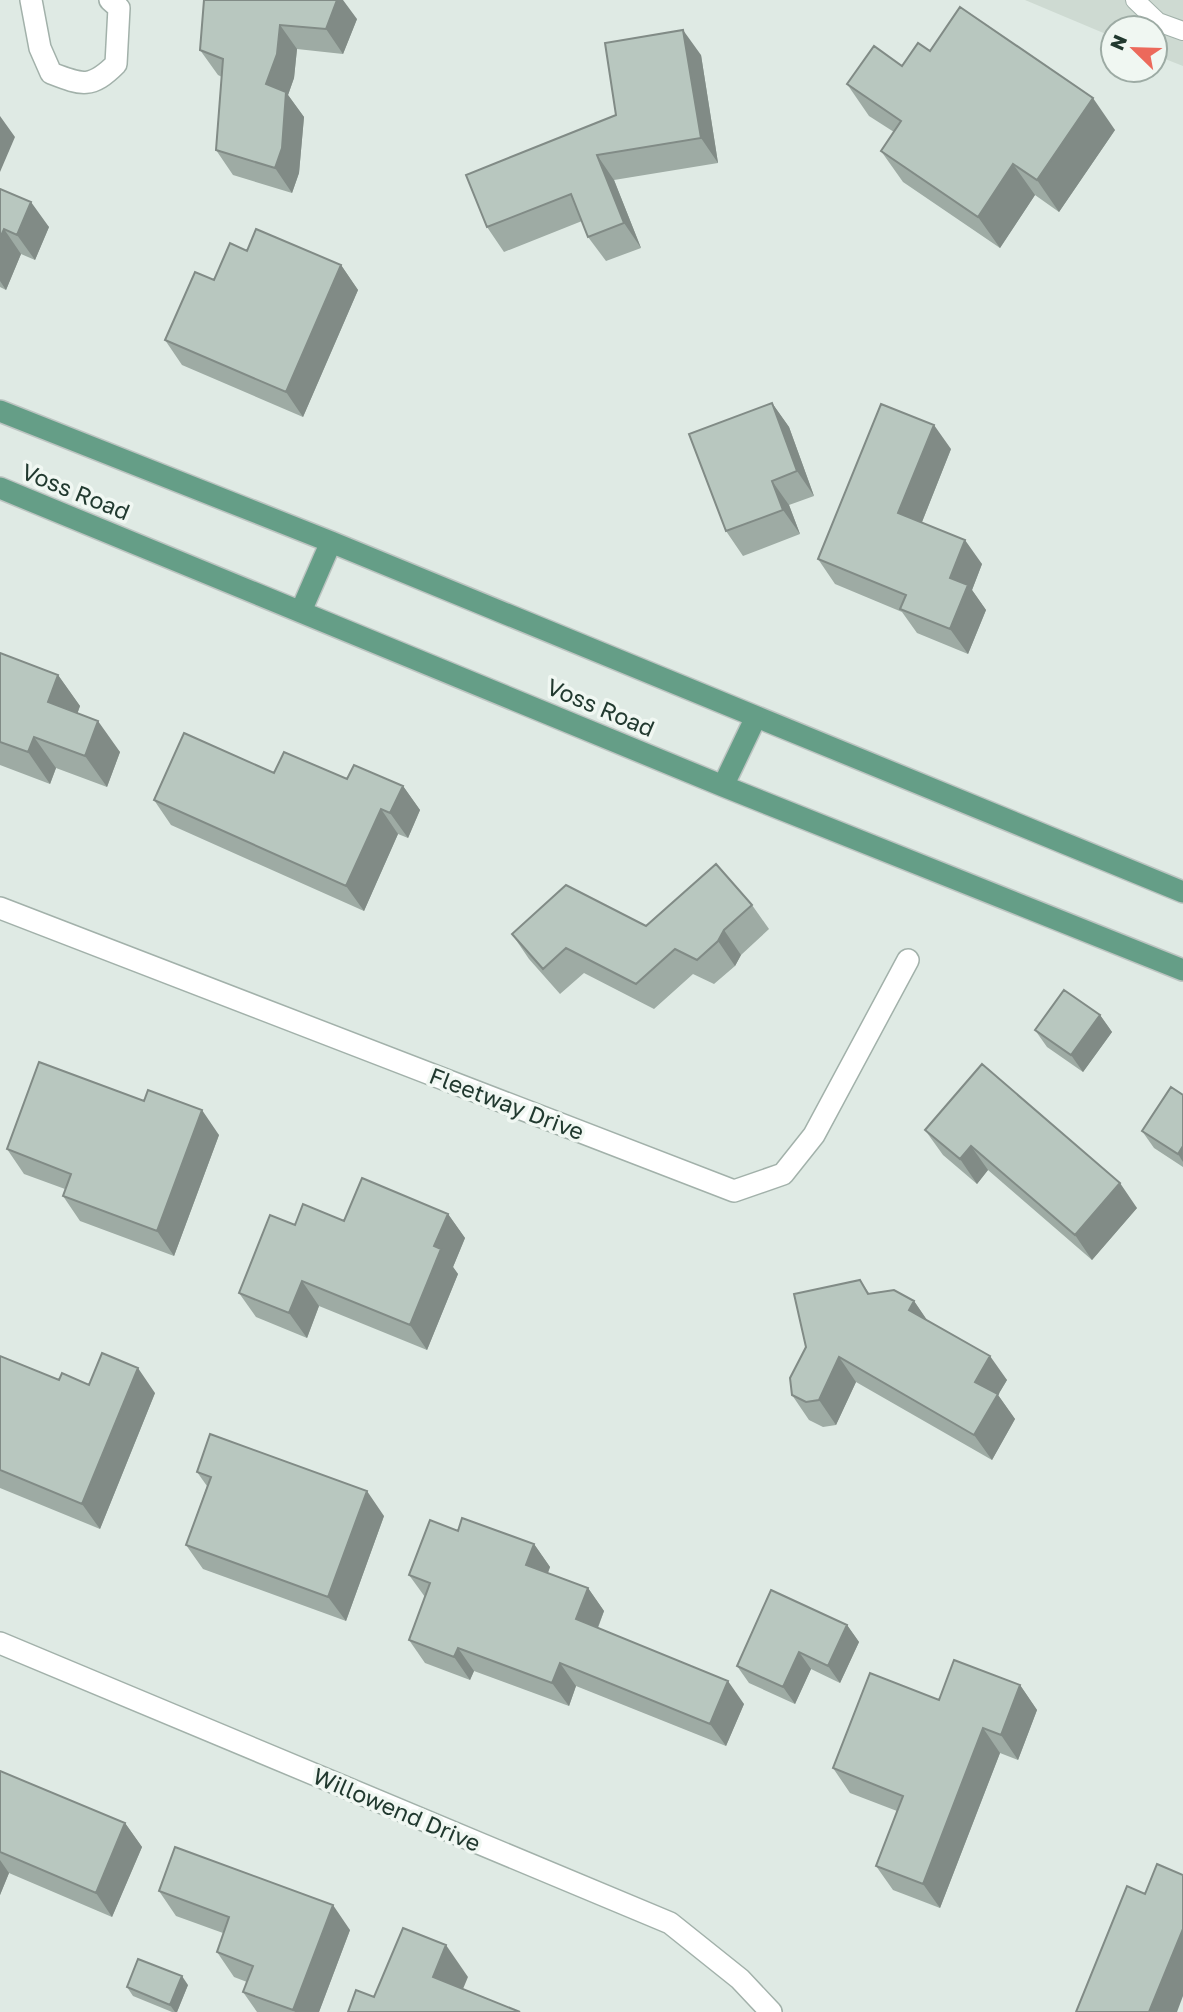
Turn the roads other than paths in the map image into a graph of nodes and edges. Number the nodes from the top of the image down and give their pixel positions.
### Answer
1 (31, 0) edge
2 (110, 0) edge
3 (1135, 0) edge
4 (1182, 30) edge
5 (0, 411) edge
6 (0, 488) edge
7 (331, 542) junction
8 (301, 611) junction
9 (755, 717) junction
10 (723, 786) junction
11 (1183, 892) edge
12 (0, 908) edge
13 (908, 960) dead end
14 (1183, 971) edge
15 (0, 1643) edge
16 (771, 2012) edge

1 - 2 street
3 - 4 lane
5 - 7 main road, Voss Road
6 - 8 main road, Voss Road
7 - 8 main road
7 - 9 main road, Voss Road
8 - 10 main road, Voss Road
9 - 10 main road
9 - 11 main road, Voss Road
10 - 14 main road, Voss Road
12 - 13 street, Fleetway Drive
15 - 16 street, Willowend Drive

